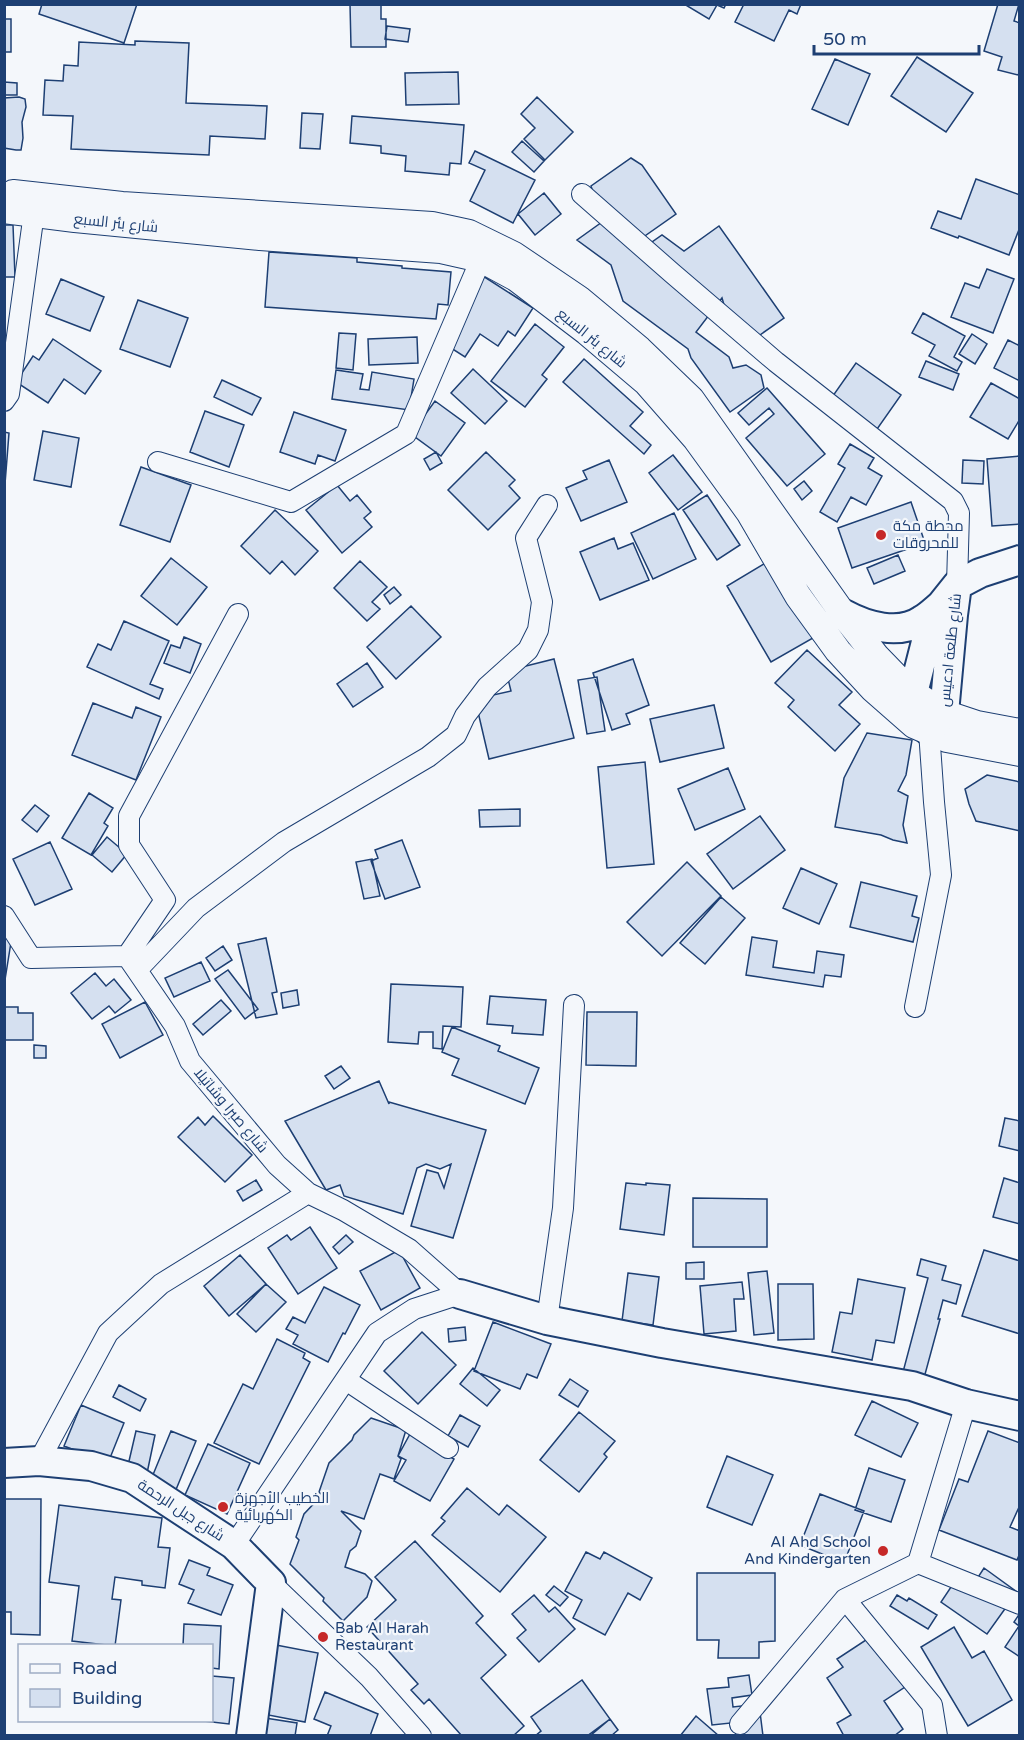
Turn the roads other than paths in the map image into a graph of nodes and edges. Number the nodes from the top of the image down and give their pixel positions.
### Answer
1 (4, 192) edge
2 (582, 194) dead end
3 (4, 210) edge
4 (34, 213) junction
5 (481, 259) junction
6 (4, 401) edge
7 (158, 462) dead end
8 (547, 505) dead end
9 (1020, 560) edge
10 (949, 595) junction
11 (237, 614) dead end
12 (843, 614) junction
13 (913, 693) junction
14 (937, 722) junction
15 (1020, 732) edge
16 (1020, 753) edge
17 (4, 916) edge
18 (132, 963) junction
19 (574, 1005) dead end
20 (915, 1007) dead end
21 (308, 1192) junction
22 (460, 1294) junction
23 (547, 1320) junction
24 (346, 1380) junction
25 (966, 1404) junction
26 (1020, 1416) edge
27 (448, 1448) dead end
28 (39, 1461) junction
29 (4, 1464) edge
30 (234, 1545) junction
31 (918, 1563) junction
32 (271, 1583) junction
33 (845, 1599) junction
34 (1020, 1604) edge
35 (740, 1724) dead end
36 (251, 1736) edge
37 (421, 1736) edge
38 (937, 1736) edge

1 - 12 street, شارع بئر السبع
2 - 10 street
3 - 4 street, شارع بئر السبع
4 - 5 street, شارع بئر السبع
4 - 6 street
5 - 7 street
5 - 14 street, شارع بئر السبع
8 - 18 street
9 - 10 main road, شارع طلعة ادعيس
10 - 12 main road
10 - 13 main road, شارع طلعة ادعيس
10 - 14 main road, شارع طلعة ادعيس
11 - 18 street
12 - 13 street, شارع بئر السبع
13 - 14 main road, شارع طلعة ادعيس
14 - 15 street, شارع بئر السبع
14 - 16 street, شارع بئر السبع
14 - 20 street
17 - 18 street
18 - 21 street, شارع صبرا وشاتيلا
19 - 23 street
21 - 22 street, شارع صبرا وشاتيلا
21 - 28 street
22 - 23 main road
22 - 24 street
23 - 25 main road
24 - 27 street
24 - 30 street
25 - 26 main road
25 - 31 street
28 - 29 main road, شارع جبل الرحمة
28 - 30 main road, شارع جبل الرحمة
30 - 32 main road, شارع جبل الرحمة
31 - 33 street
31 - 34 street
32 - 36 main road
32 - 37 street
33 - 35 street
33 - 38 street

